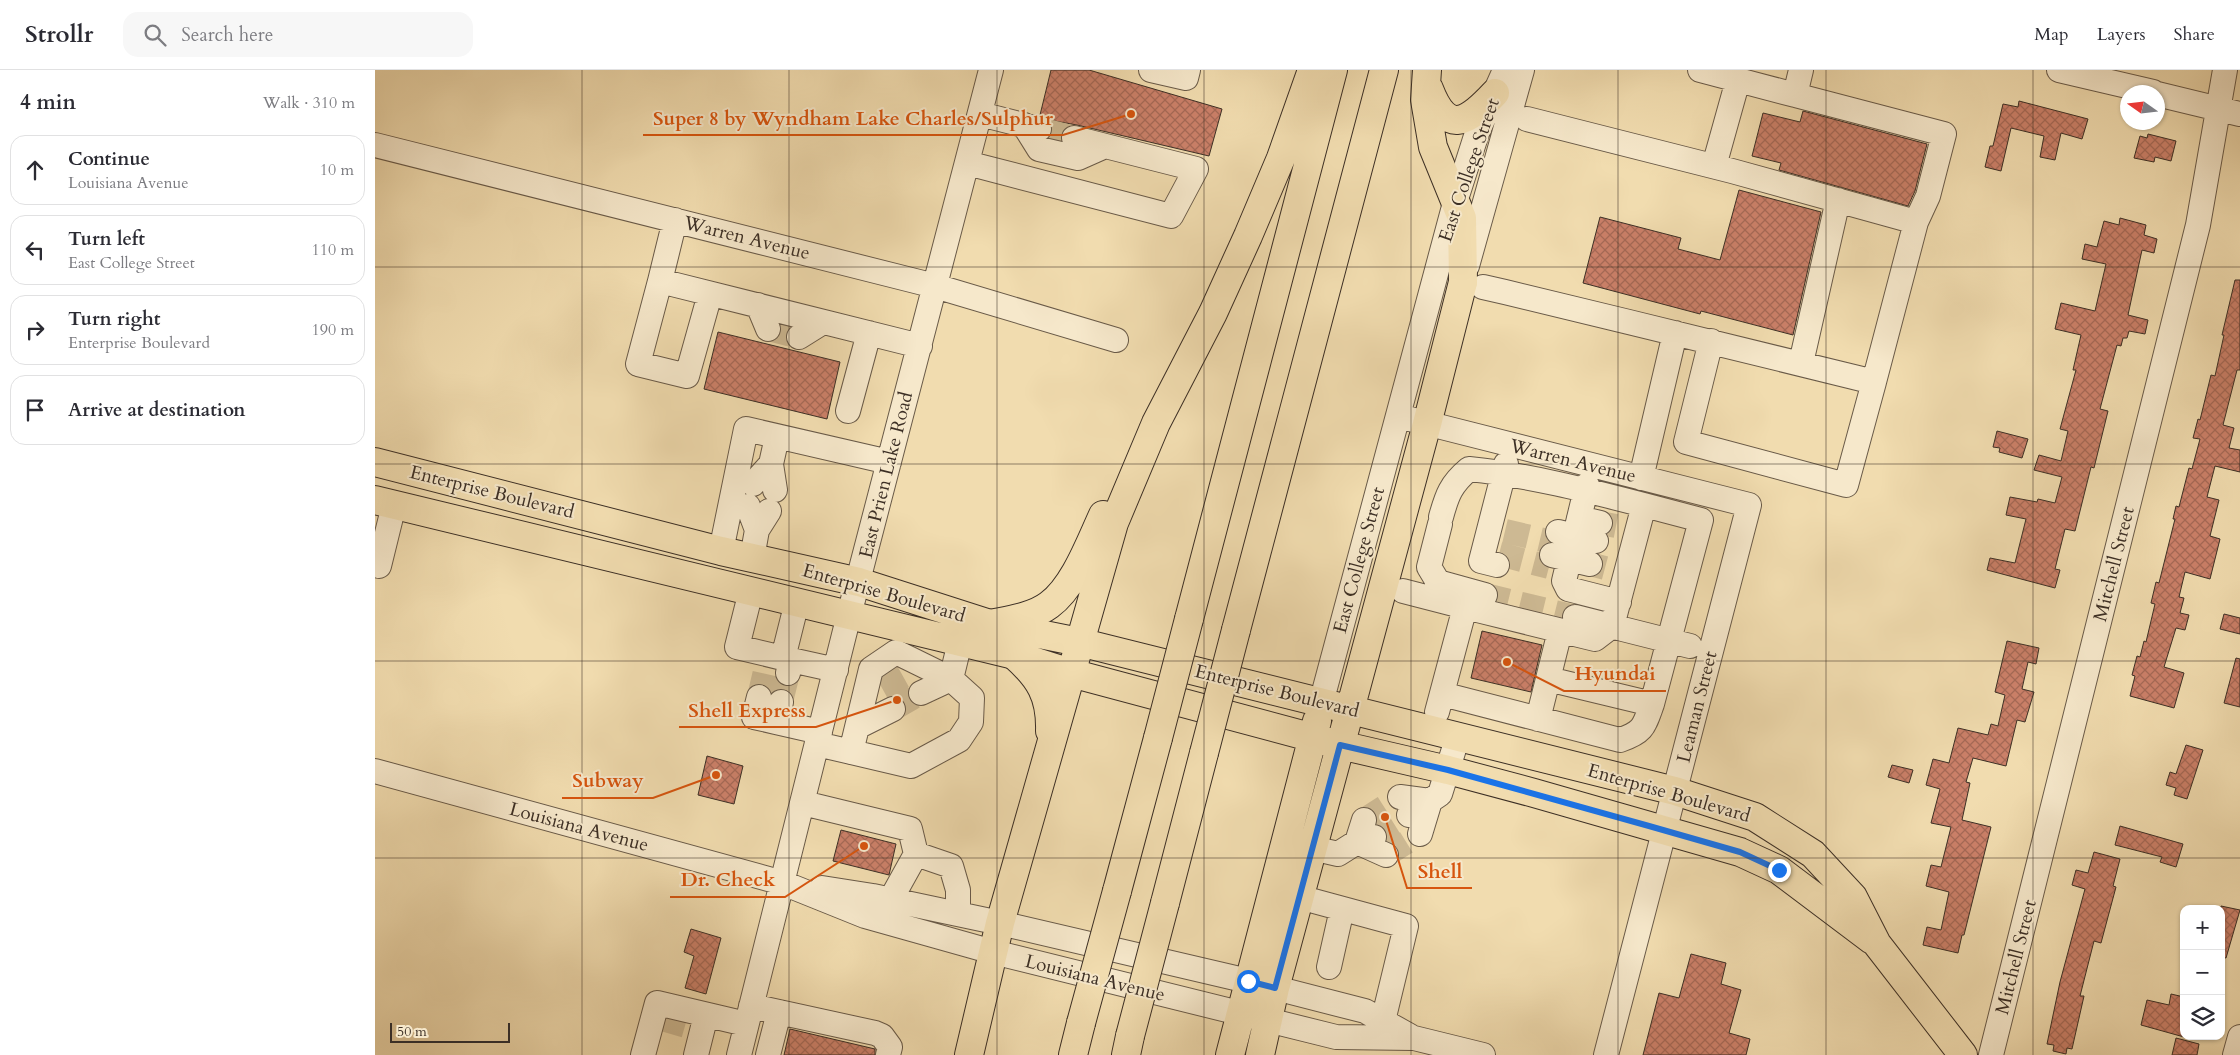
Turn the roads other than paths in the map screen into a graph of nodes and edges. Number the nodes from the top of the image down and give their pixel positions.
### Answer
1 (991, 70) edge
2 (1151, 70) edge
3 (1188, 70) edge
4 (1312, 70) edge
5 (1333, 70) edge
6 (1384, 70) edge
7 (1522, 70) edge
8 (1701, 70) edge
9 (1801, 70) edge
10 (2059, 70) edge
11 (2225, 70) edge
12 (1426, 75) edge
13 (1738, 80) junction
14 (1500, 82) edge
15 (2123, 85) edge
16 (1795, 95) junction
17 (2165, 96) edge
18 (2229, 111) edge
19 (980, 114) junction
20 (1527, 119) dead end
21 (1074, 138) tunnel mouth
22 (375, 145) edge
23 (1105, 146) junction
24 (967, 163) junction
25 (1714, 166) junction
26 (1455, 199) junction
27 (1838, 200) junction
28 (675, 220) junction
29 (1916, 222) junction
30 (660, 281) junction
31 (1473, 284) junction
32 (935, 286) junction
33 (710, 294) junction
34 (758, 306) junction
35 (823, 322) junction
36 (768, 329) dead end
37 (869, 333) junction
38 (1675, 333) junction
39 (799, 337) dead end
40 (1116, 340) dead end
41 (1711, 341) junction
42 (919, 346) junction
43 (1801, 363) junction
44 (1874, 382) junction
45 (848, 411) dead end
46 (1398, 416) junction
47 (1157, 423) junction
48 (1427, 424) junction
49 (777, 437) junction
50 (375, 462) edge
51 (889, 462) junction
52 (1505, 468) junction
53 (1641, 478) junction
54 (1586, 487) junction
55 (385, 502) edge
56 (1644, 505) junction
57 (1749, 505) joint
58 (1496, 538) dead end
59 (1585, 550) junction
60 (721, 551) junction
61 (752, 558) junction
62 (379, 566) dead end
63 (713, 582) junction
64 (859, 582) junction
65 (751, 591) junction
66 (1403, 591) dead end
67 (1485, 595) tunnel mouth
68 (797, 602) junction
69 (1619, 602) junction
70 (1465, 607) junction
71 (849, 615) junction
72 (990, 624) junction
73 (1568, 624) junction
74 (1612, 626) junction
75 (960, 642) junction
76 (1079, 642) junction
77 (1679, 643) junction
78 (1014, 656) junction
79 (787, 665) junction
80 (836, 670) junction
81 (1071, 674) junction
82 (951, 679) junction
83 (1548, 679) junction
84 (921, 693) tunnel mouth
85 (1321, 703) junction
86 (1652, 704) junction
87 (1350, 708) junction
88 (893, 710) tunnel mouth
89 (781, 711) dead end
90 (1538, 719) junction
91 (857, 727) junction
92 (1458, 736) junction
93 (819, 738) junction
94 (1313, 738) junction
95 (1340, 745) junction
96 (851, 752) junction
97 (1049, 754) junction
98 (1448, 770) junction
99 (375, 772) edge
100 (1675, 791) junction
101 (1430, 801) junction
102 (803, 803) junction
103 (1665, 831) junction
104 (1370, 839) tunnel mouth
105 (1312, 848) junction
106 (916, 854) junction
107 (783, 883) junction
108 (1299, 897) junction
109 (891, 900) junction
110 (1342, 909) junction
111 (958, 914) junction
112 (1000, 923) junction
113 (1877, 944) junction
114 (993, 952) junction
115 (1329, 967) dead end
116 (1248, 981) junction
117 (1275, 988) junction
118 (779, 1012) junction
119 (1239, 1013) junction
120 (749, 1015) junction
121 (1268, 1021) junction
122 (700, 1024) junction
123 (2240, 1037) edge
124 (1375, 1038) edge
125 (1128, 1045) edge
126 (1346, 1046) edge
127 (643, 1055) edge
128 (696, 1055) edge
129 (739, 1055) edge
130 (768, 1055) edge
131 (889, 1055) edge
132 (969, 1055) edge
133 (1073, 1055) edge
134 (1230, 1055) edge
135 (1260, 1055) edge
136 (1483, 1055) edge
137 (1606, 1055) edge
138 (1963, 1055) edge
139 (1991, 1055) edge
140 (2235, 1055) edge

1 - 19 street, East Prien Lake Road
2 - 3 street
4 - 47 main road
5 - 133 main road, bridge
6 - 125 main road, bridge
7 - 31 street, East College Street
8 - 13 street
9 - 16 street
10 - 15 street
11 - 18 street, Mitchell Street
12 - 14 main road
12 - 26 main road
13 - 16 street
13 - 25 street
14 - 26 street, East College Street
16 - 29 street
17 - 18 street
18 - 139 street, Mitchell Street
19 - 23 street
19 - 24 street, East Prien Lake Road
20 - 25 street
21 - 23 street
22 - 28 street, Warren Avenue
23 - 24 street
24 - 32 street, East Prien Lake Road
25 - 27 street
26 - 31 main road
26 - 46 street, East College Street
27 - 29 street
27 - 43 street
28 - 30 street
28 - 32 street, Warren Avenue
29 - 44 street
30 - 33 street
30 - 33 street
31 - 38 street
31 - 48 main road, East College Street
32 - 40 street, Warren Avenue
32 - 42 street, East Prien Lake Road
33 - 34 street
34 - 35 street
34 - 36 street
35 - 37 street
35 - 39 street
37 - 42 street
37 - 45 street
38 - 41 street
38 - 53 street
41 - 43 street
41 - 44 street
42 - 51 street, East Prien Lake Road
43 - 44 street
46 - 48 street, Warren Avenue
46 - 85 street, East College Street
47 - 72 main road
47 - 76 main road
48 - 53 street, Warren Avenue
48 - 87 main road, East College Street
49 - 51 street
49 - 60 street
49 - 61 street
50 - 60 main road, Enterprise Boulevard
51 - 64 street, East Prien Lake Road
52 - 54 street
52 - 58 street
52 - 67 street
53 - 57 street, Warren Avenue
54 - 56 street
54 - 59 street
55 - 62 street
55 - 63 main road, Enterprise Boulevard
56 - 59 street
56 - 77 street
57 - 100 street, Leaman Street
59 - 69 street
59 - 69 street
60 - 61 main road, Enterprise Boulevard
60 - 63 main road
61 - 64 main road, Enterprise Boulevard
63 - 65 main road, Enterprise Boulevard
64 - 71 street, East Prien Lake Road
64 - 72 main road, Enterprise Boulevard
65 - 68 main road, Enterprise Boulevard
65 - 79 street
66 - 70 street
68 - 71 main road, Enterprise Boulevard
68 - 79 street
69 - 74 street
70 - 73 street
70 - 90 street
71 - 75 main road, Enterprise Boulevard
71 - 80 street, East Prien Lake Road
72 - 76 main road, Enterprise Boulevard
73 - 74 street
73 - 83 street
74 - 77 street
75 - 78 main road, Enterprise Boulevard
75 - 82 street
76 - 81 main road
76 - 85 main road, Enterprise Boulevard
77 - 86 street
78 - 81 main road, Enterprise Boulevard
78 - 97 main road
79 - 80 street
80 - 93 street, East Prien Lake Road
81 - 94 main road, Enterprise Boulevard
81 - 97 main road
82 - 84 street
82 - 91 street
82 - 96 street
83 - 86 street
83 - 90 street
85 - 87 main road, Enterprise Boulevard
85 - 94 main road, East College Street
86 - 90 street
87 - 92 main road, Enterprise Boulevard
87 - 95 main road, East College Street
88 - 91 street
89 - 93 street
91 - 96 street
92 - 98 street
92 - 100 main road, Enterprise Boulevard
93 - 96 street
93 - 102 street, East Prien Lake Road
94 - 95 main road, Enterprise Boulevard
94 - 116 main road, East College Street
95 - 98 main road, Enterprise Boulevard
95 - 105 main road, East College Street
97 - 112 main road
98 - 101 street
98 - 103 main road, Enterprise Boulevard
99 - 107 street, Louisiana Avenue
100 - 103 street, Leaman Street
100 - 113 main road, Enterprise Boulevard
101 - 101 street
102 - 106 street
102 - 107 street, East Prien Lake Road
103 - 113 main road, Enterprise Boulevard
103 - 137 street, Leaman Street
104 - 105 street
105 - 108 main road, East College Street
106 - 109 street
106 - 111 street
107 - 109 street, Louisiana Avenue
107 - 114 street, Louisiana Avenue
107 - 120 street, East Prien Lake Road
108 - 110 street
108 - 117 main road, East College Street
109 - 111 street, Louisiana Avenue
110 - 115 street
110 - 124 street
111 - 112 street, Louisiana Avenue
112 - 114 main road
112 - 116 street, Louisiana Avenue
113 - 138 main road
114 - 119 street, Louisiana Avenue
114 - 132 main road
116 - 117 street, Louisiana Avenue
116 - 119 main road, East College Street
117 - 121 main road, East College Street
117 - 124 street, Louisiana Avenue
118 - 120 street
118 - 130 street
118 - 131 street
119 - 121 street, Louisiana Avenue
119 - 134 main road, East College Street
120 - 122 street
120 - 129 street, East Prien Lake Road
121 - 126 street, Louisiana Avenue
121 - 135 main road, East College Street
122 - 127 street
122 - 128 street
123 - 140 street
124 - 126 street, Louisiana Avenue
124 - 136 street, Louisiana Avenue

